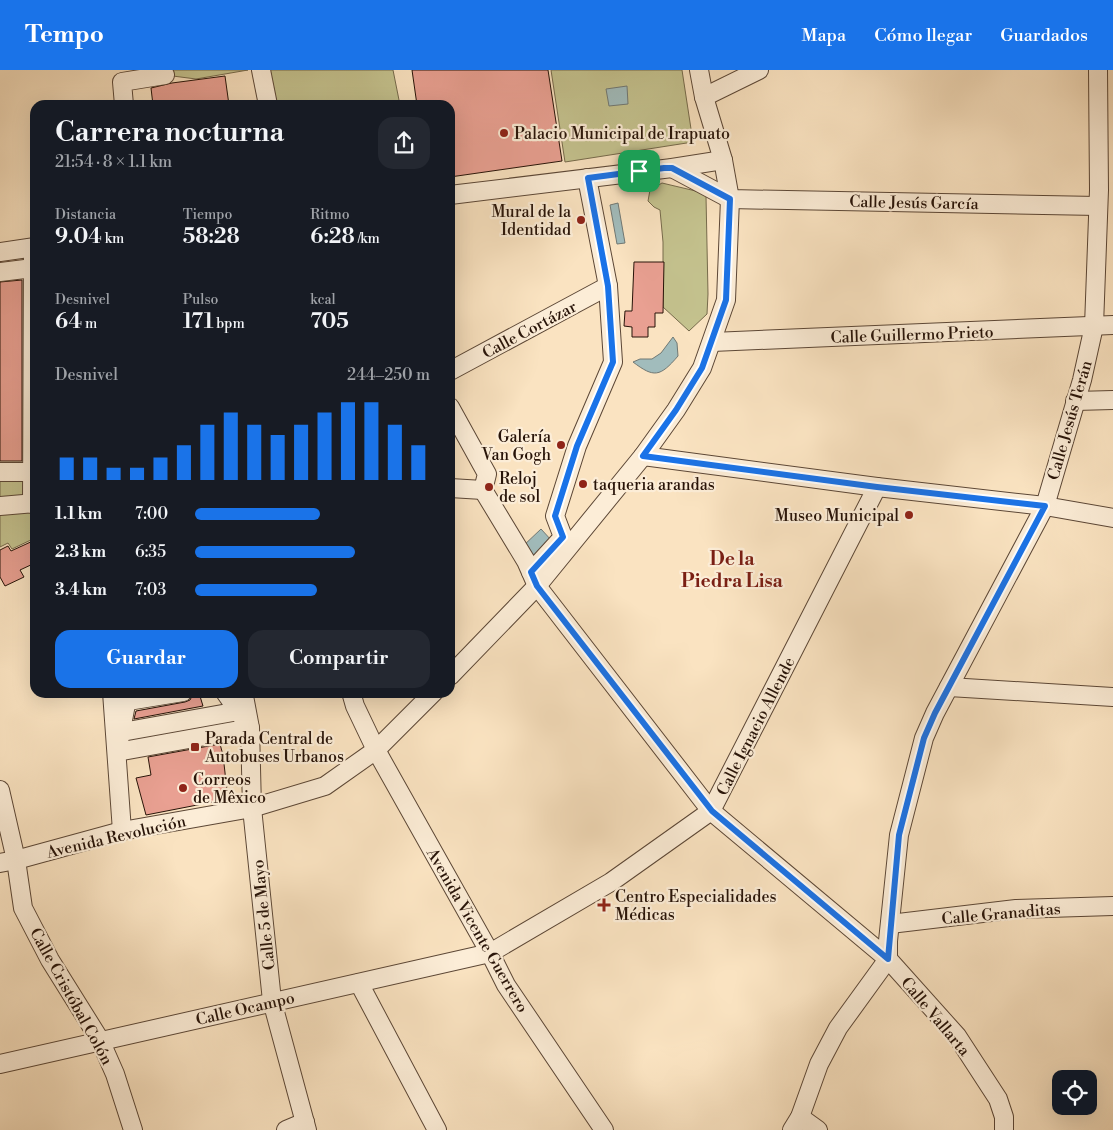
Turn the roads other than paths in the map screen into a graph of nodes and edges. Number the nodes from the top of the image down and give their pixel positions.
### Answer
1 (261, 70) edge
2 (699, 70) edge
3 (759, 70) edge
4 (1098, 70) edge
5 (165, 75) dead end
6 (704, 97) junction
7 (124, 100) edge
8 (267, 100) edge
9 (723, 160) junction
10 (672, 168) junction
11 (588, 178) junction
12 (455, 194) edge
13 (1104, 195) edge
14 (730, 199) junction
15 (30, 248) edge
16 (0, 252) edge
17 (30, 268) edge
18 (0, 272) edge
19 (608, 286) junction
20 (1113, 325) edge
21 (1094, 326) junction
22 (712, 342) junction
23 (455, 368) edge
24 (1113, 400) edge
25 (1075, 401) junction
26 (455, 416) edge
27 (643, 456) junction
28 (0, 472) edge
29 (30, 472) edge
30 (877, 487) junction
31 (455, 488) edge
32 (483, 490) junction
33 (30, 503) edge
34 (0, 506) edge
35 (1045, 506) junction
36 (1113, 518) edge
37 (534, 579) junction
38 (455, 670) edge
39 (949, 687) junction
40 (1113, 697) edge
41 (112, 698) edge
42 (146, 698) edge
43 (243, 698) edge
44 (353, 698) edge
45 (428, 698) edge
46 (250, 728) junction
47 (122, 732) junction
48 (376, 750) junction
49 (117, 752) junction
50 (0, 790) edge
51 (252, 808) junction
52 (712, 811) junction
53 (122, 832) junction
54 (8, 862) edge
55 (1113, 906) edge
56 (890, 924) junction
57 (490, 953) junction
58 (888, 959) junction
59 (359, 983) junction
60 (272, 1001) junction
61 (100, 1040) junction
62 (0, 1064) edge
63 (796, 1123) edge
64 (306, 1126) edge
65 (134, 1130) edge
66 (286, 1130) edge
67 (437, 1130) edge
68 (604, 1130) edge
69 (818, 1130) edge
70 (1004, 1130) edge

1 - 8 street
2 - 6 street
3 - 6 street
4 - 13 street, Calle Jesús Terán
5 - 7 street
6 - 9 street
9 - 10 street
9 - 14 street
10 - 11 street
10 - 14 street
11 - 12 street
11 - 19 street
13 - 14 street, Calle Jesús García
13 - 21 street, Calle Jesús Terán
14 - 22 street
15 - 16 street
17 - 18 street
19 - 23 street, Calle Cortázar
19 - 37 street
20 - 21 street, Calle Guillermo Prieto
21 - 22 street, Calle Guillermo Prieto
21 - 25 street, Calle Jesús Terán
22 - 27 street
24 - 25 street
25 - 35 street, Calle Jesús Terán
26 - 32 street
27 - 30 street
27 - 37 street
28 - 29 street
30 - 35 street
30 - 52 street, Calle Ignacio Allende
31 - 32 street
32 - 37 street, Calle Vallarta
33 - 34 street
35 - 36 street
35 - 39 street, Calle Jesús Terán
37 - 38 street
37 - 52 street, Calle Vallarta
39 - 40 street
39 - 56 street, Calle Jesús Terán
41 - 49 street
42 - 47 street
43 - 46 street, Calle 5 de Mayo
43 - 47 street
44 - 48 street, Avenida Vicente Guerrero
45 - 48 street, Avenida Revolución
46 - 49 street
46 - 51 street, Calle 5 de Mayo
47 - 49 street
48 - 51 street, Avenida Revolución
48 - 57 street, Avenida Vicente Guerrero
49 - 53 street
50 - 54 street, Calle Cristóbal Colón
51 - 53 street, Avenida Revolución
51 - 60 street, Calle 5 de Mayo
52 - 57 street, Calle Ignacio Allende
52 - 58 street, Calle Vallarta
53 - 54 street, Avenida Revolución
54 - 61 street, Calle Cristóbal Colón
55 - 56 street, Calle Granaditas
56 - 58 street, Calle Jesús Terán
57 - 59 street, Calle Ocampo
57 - 68 street, Avenida Vicente Guerrero
58 - 63 street
58 - 70 street, Calle Vallarta
59 - 60 street, Calle Ocampo
59 - 67 street
60 - 61 street, Calle Ocampo
60 - 64 street, Calle 5 de Mayo
61 - 62 street, Calle Ocampo
61 - 65 street, Calle Cristóbal Colón
63 - 69 street
64 - 66 street

